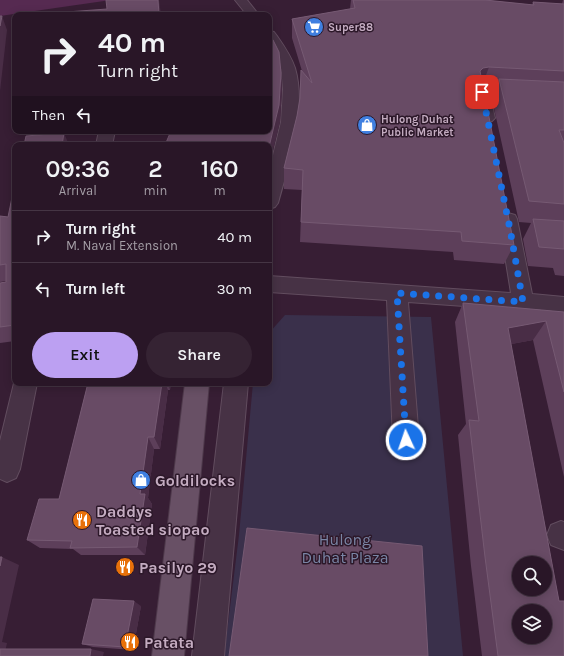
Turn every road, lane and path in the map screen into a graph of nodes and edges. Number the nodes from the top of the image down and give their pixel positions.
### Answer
1 (272, 40) edge
2 (564, 97) edge
3 (491, 138) edge
4 (272, 193) edge
5 (506, 206) edge
6 (272, 284) edge
7 (397, 293) junction
8 (523, 302) junction
9 (564, 305) edge
10 (24, 386) edge
11 (197, 386) edge
12 (236, 386) edge
13 (406, 440) dead end
14 (7, 469) dead end
15 (168, 656) edge
16 (208, 656) edge

1 - 4 street
2 - 3 street
5 - 8 street
6 - 7 street
7 - 8 street
7 - 13 street
8 - 9 street
10 - 14 street
11 - 15 main road
12 - 16 street

